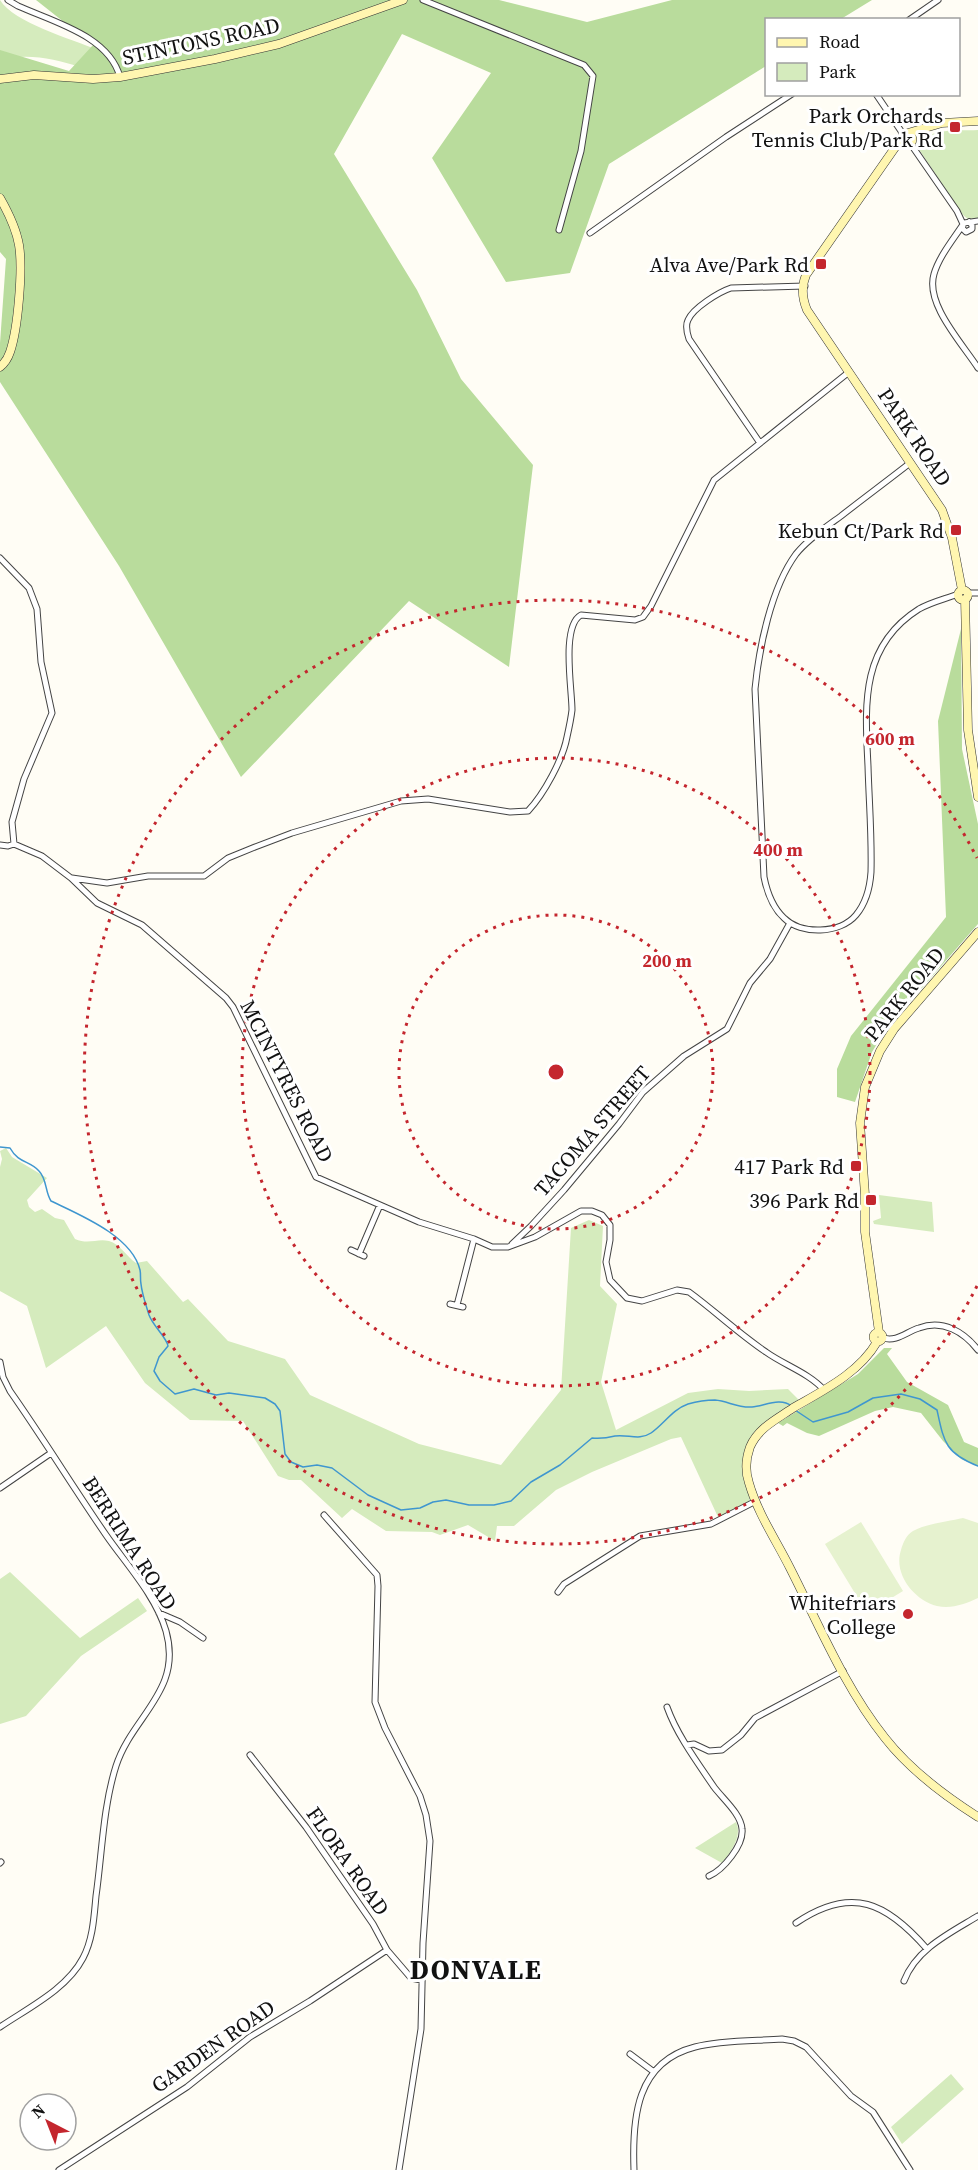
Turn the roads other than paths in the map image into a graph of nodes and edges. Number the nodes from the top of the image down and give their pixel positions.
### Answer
1 (8, 0) edge
2 (403, 0) edge
3 (423, 0) edge
4 (938, 0) edge
5 (912, 18) edge
6 (120, 77) junction
7 (0, 79) edge
8 (789, 96) edge
9 (877, 96) edge
10 (978, 121) edge
11 (907, 139) junction
12 (0, 198) edge
13 (969, 224) edge
14 (559, 230) dead end
15 (590, 233) dead end
16 (805, 286) junction
17 (0, 367) edge
18 (978, 368) edge
19 (849, 372) junction
20 (760, 443) junction
21 (910, 463) junction
22 (0, 558) edge
23 (978, 593) edge
24 (963, 594) junction
25 (978, 797) edge
26 (14, 844) junction
27 (0, 845) edge
28 (71, 878) junction
29 (790, 923) junction
30 (978, 932) edge
31 (380, 1205) junction
32 (531, 1226) junction
33 (535, 1237) junction
34 (474, 1239) junction
35 (508, 1247) junction
36 (351, 1250) dead end
37 (450, 1304) dead end
38 (880, 1337) junction
39 (978, 1350) edge
40 (0, 1362) edge
41 (824, 1390) junction
42 (51, 1453) junction
43 (0, 1488) edge
44 (756, 1501) junction
45 (324, 1515) dead end
46 (558, 1592) dead end
47 (159, 1613) junction
48 (203, 1638) dead end
49 (843, 1671) junction
50 (667, 1707) dead end
51 (687, 1744) junction
52 (250, 1755) dead end
53 (962, 1807) junction
54 (978, 1817) edge
55 (978, 1822) edge
56 (709, 1876) dead end
57 (978, 1916) edge
58 (796, 1923) dead end
59 (927, 1949) junction
60 (387, 1950) junction
61 (421, 1980) junction
62 (904, 1981) dead end
63 (0, 2027) edge
64 (630, 2054) dead end
65 (654, 2072) junction
66 (59, 2170) edge
67 (399, 2170) edge
68 (634, 2170) edge
69 (910, 2170) edge

1 - 6 street
2 - 6 street, STINTONS ROAD
3 - 14 street
4 - 5 street
6 - 7 street, STINTONS ROAD
8 - 15 street
9 - 11 street
10 - 11 street
11 - 13 street
11 - 16 street
12 - 17 street
13 - 18 street
16 - 19 street, PARK ROAD
16 - 20 street
19 - 20 street
19 - 21 street, PARK ROAD
20 - 28 street
21 - 24 street, PARK ROAD
21 - 29 street
22 - 26 street
23 - 24 street
24 - 25 street, PARK ROAD
24 - 29 street
26 - 27 street
26 - 28 street, MCINTYRES ROAD
28 - 31 street, MCINTYRES ROAD
29 - 32 street, TACOMA STREET
30 - 38 street, PARK ROAD
31 - 34 street, MCINTYRES ROAD
31 - 36 street
32 - 33 street, TACOMA STREET
32 - 35 street, TACOMA STREET
33 - 35 street
33 - 41 street
34 - 35 street, MCINTYRES ROAD
34 - 37 street
38 - 39 street
38 - 41 street
40 - 42 street, BERRIMA ROAD
41 - 44 street
42 - 43 street
42 - 47 street, BERRIMA ROAD
44 - 46 street
44 - 49 street
45 - 61 street
47 - 48 street
47 - 63 street, BERRIMA ROAD
49 - 51 street
49 - 53 street
50 - 51 street
51 - 56 street
52 - 60 street, FLORA ROAD
53 - 54 street
53 - 55 street
57 - 59 street
58 - 59 street
59 - 62 street
60 - 61 street, FLORA ROAD
60 - 66 street, GARDEN ROAD
61 - 67 street
64 - 65 street
65 - 68 street
65 - 69 street

